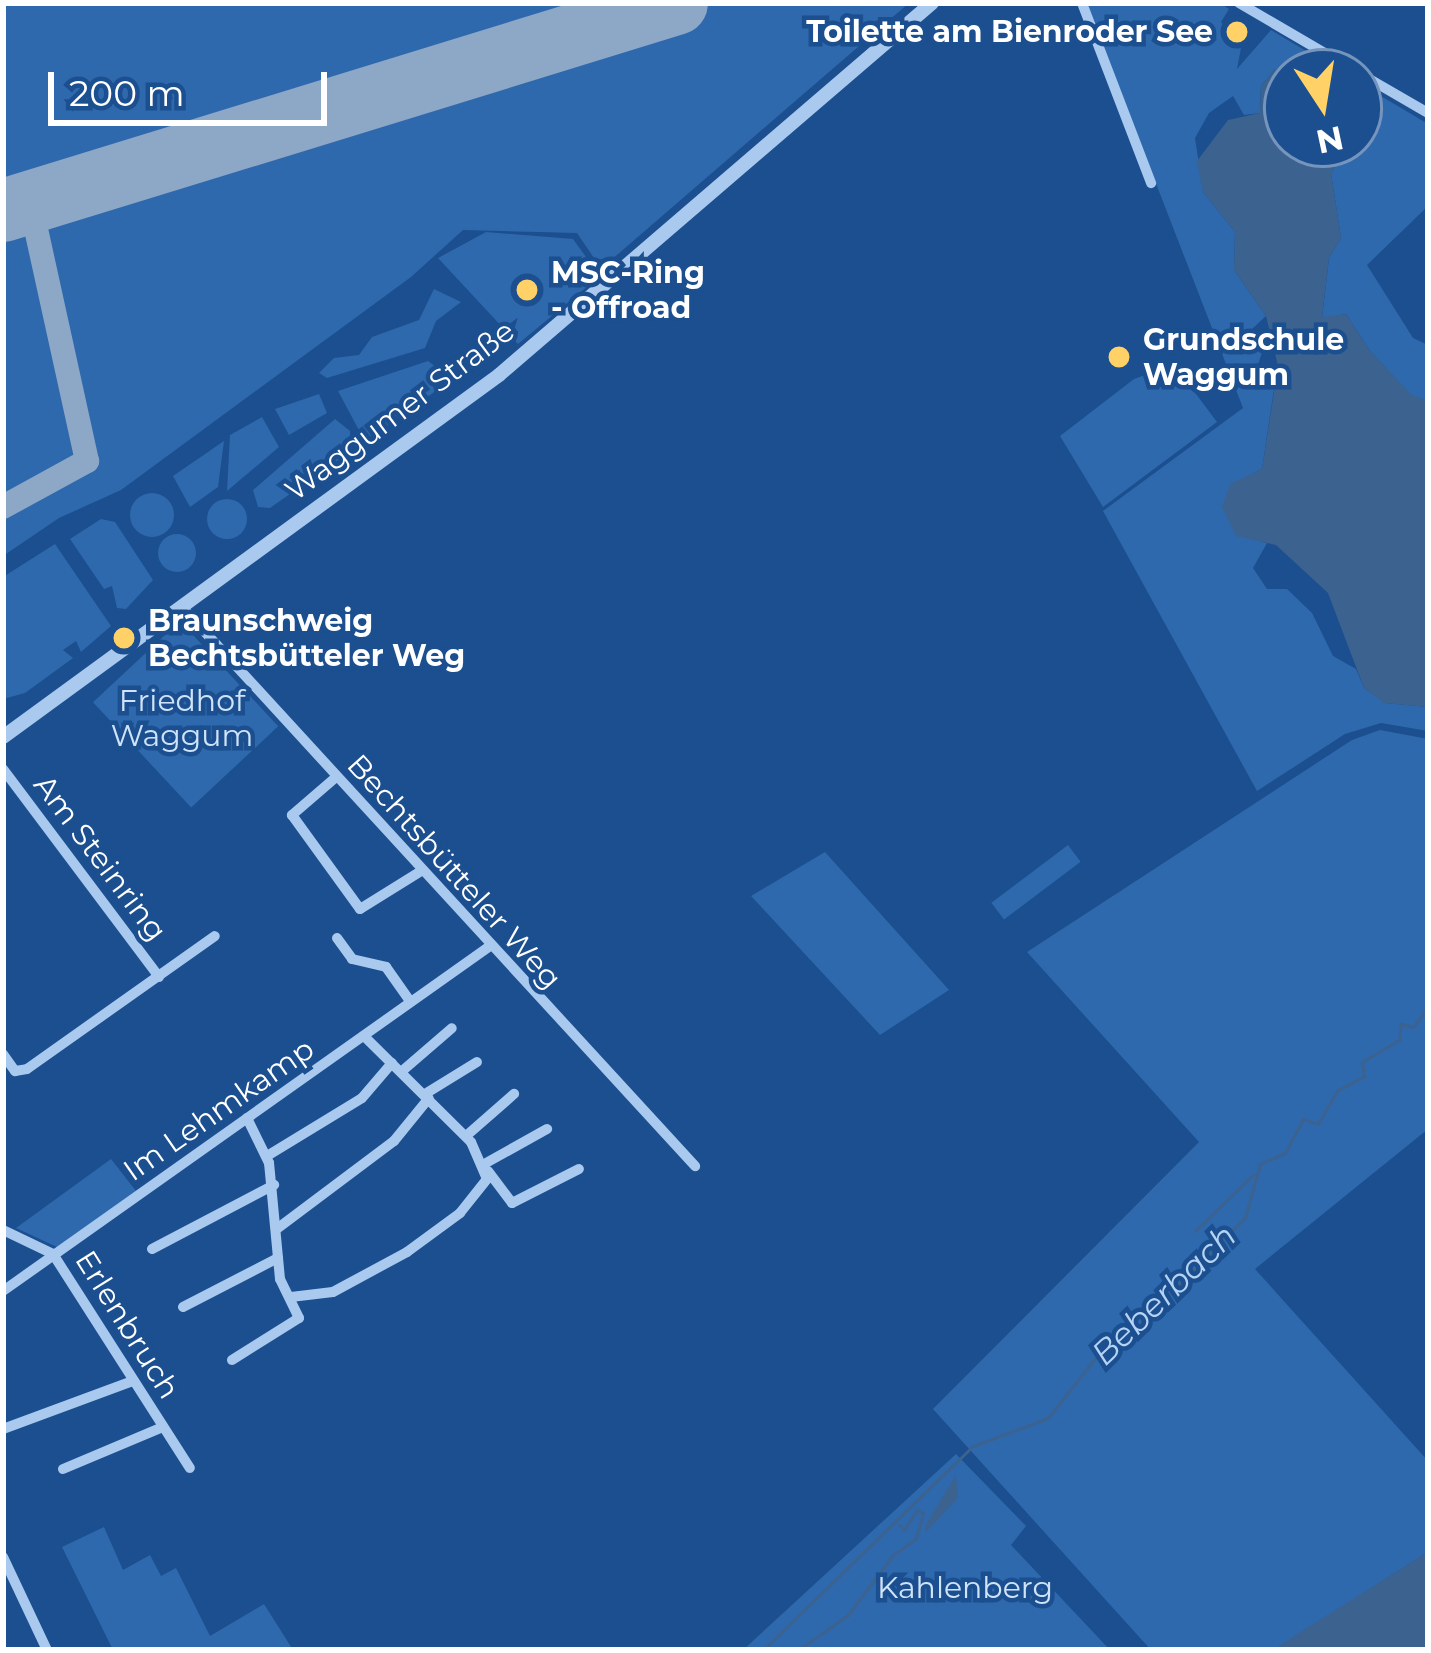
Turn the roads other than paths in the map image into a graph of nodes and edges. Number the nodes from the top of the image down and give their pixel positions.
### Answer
1 (932, 3) edge
2 (1082, 3) edge
3 (1239, 3) edge
4 (1316, 48) edge
5 (1383, 87) edge
6 (1428, 113) edge
7 (1151, 183) dead end
8 (182, 607) junction
9 (3, 736) edge
10 (3, 769) edge
11 (335, 778) junction
12 (421, 871) junction
13 (215, 936) dead end
14 (337, 938) dead end
15 (490, 946) junction
16 (159, 977) junction
17 (410, 1000) junction
18 (452, 1028) dead end
19 (364, 1036) junction
20 (5, 1060) edge
21 (477, 1062) dead end
22 (397, 1067) junction
23 (514, 1094) dead end
24 (427, 1096) junction
25 (247, 1118) junction
26 (547, 1129) dead end
27 (466, 1136) junction
28 (267, 1156) junction
29 (695, 1166) dead end
30 (487, 1167) junction
31 (579, 1169) dead end
32 (274, 1185) junction
33 (278, 1228) junction
34 (3, 1230) edge
35 (152, 1249) dead end
36 (53, 1254) junction
37 (278, 1258) junction
38 (3, 1291) edge
39 (291, 1297) junction
40 (183, 1307) dead end
41 (232, 1360) dead end
42 (133, 1381) junction
43 (163, 1427) junction
44 (3, 1429) edge
45 (63, 1468) dead end
46 (190, 1468) dead end
47 (3, 1557) edge
48 (47, 1650) edge

1 - 8 street, Waggumer Straße
2 - 7 street
3 - 4 street
5 - 6 street
8 - 9 street, Waggumer Straße
8 - 11 street, Bechtsbütteler Weg
10 - 16 street, Am Steinring
11 - 12 street, Bechtsbütteler Weg
11 - 12 street
12 - 15 street, Bechtsbütteler Weg
13 - 16 street, Am Steinring
14 - 17 street
15 - 17 street, Im Lehmkamp
15 - 29 street, Bechtsbütteler Weg
16 - 20 street, Am Steinring
17 - 19 street, Im Lehmkamp
18 - 22 street
19 - 22 street
19 - 25 street, Im Lehmkamp
21 - 24 street
22 - 24 street
22 - 28 street
23 - 27 street
24 - 27 street
24 - 33 street
25 - 28 street
25 - 36 street, Im Lehmkamp
26 - 30 street
27 - 30 street
28 - 32 street
30 - 31 street
30 - 39 street
32 - 33 street
32 - 35 street
33 - 37 street
34 - 36 street, Erlenbruch
36 - 38 street, Im Lehmkamp
36 - 42 street, Erlenbruch
37 - 39 street
37 - 40 street
39 - 41 street
42 - 43 street, Erlenbruch
42 - 44 street
43 - 45 street
43 - 46 street, Erlenbruch
47 - 48 street

